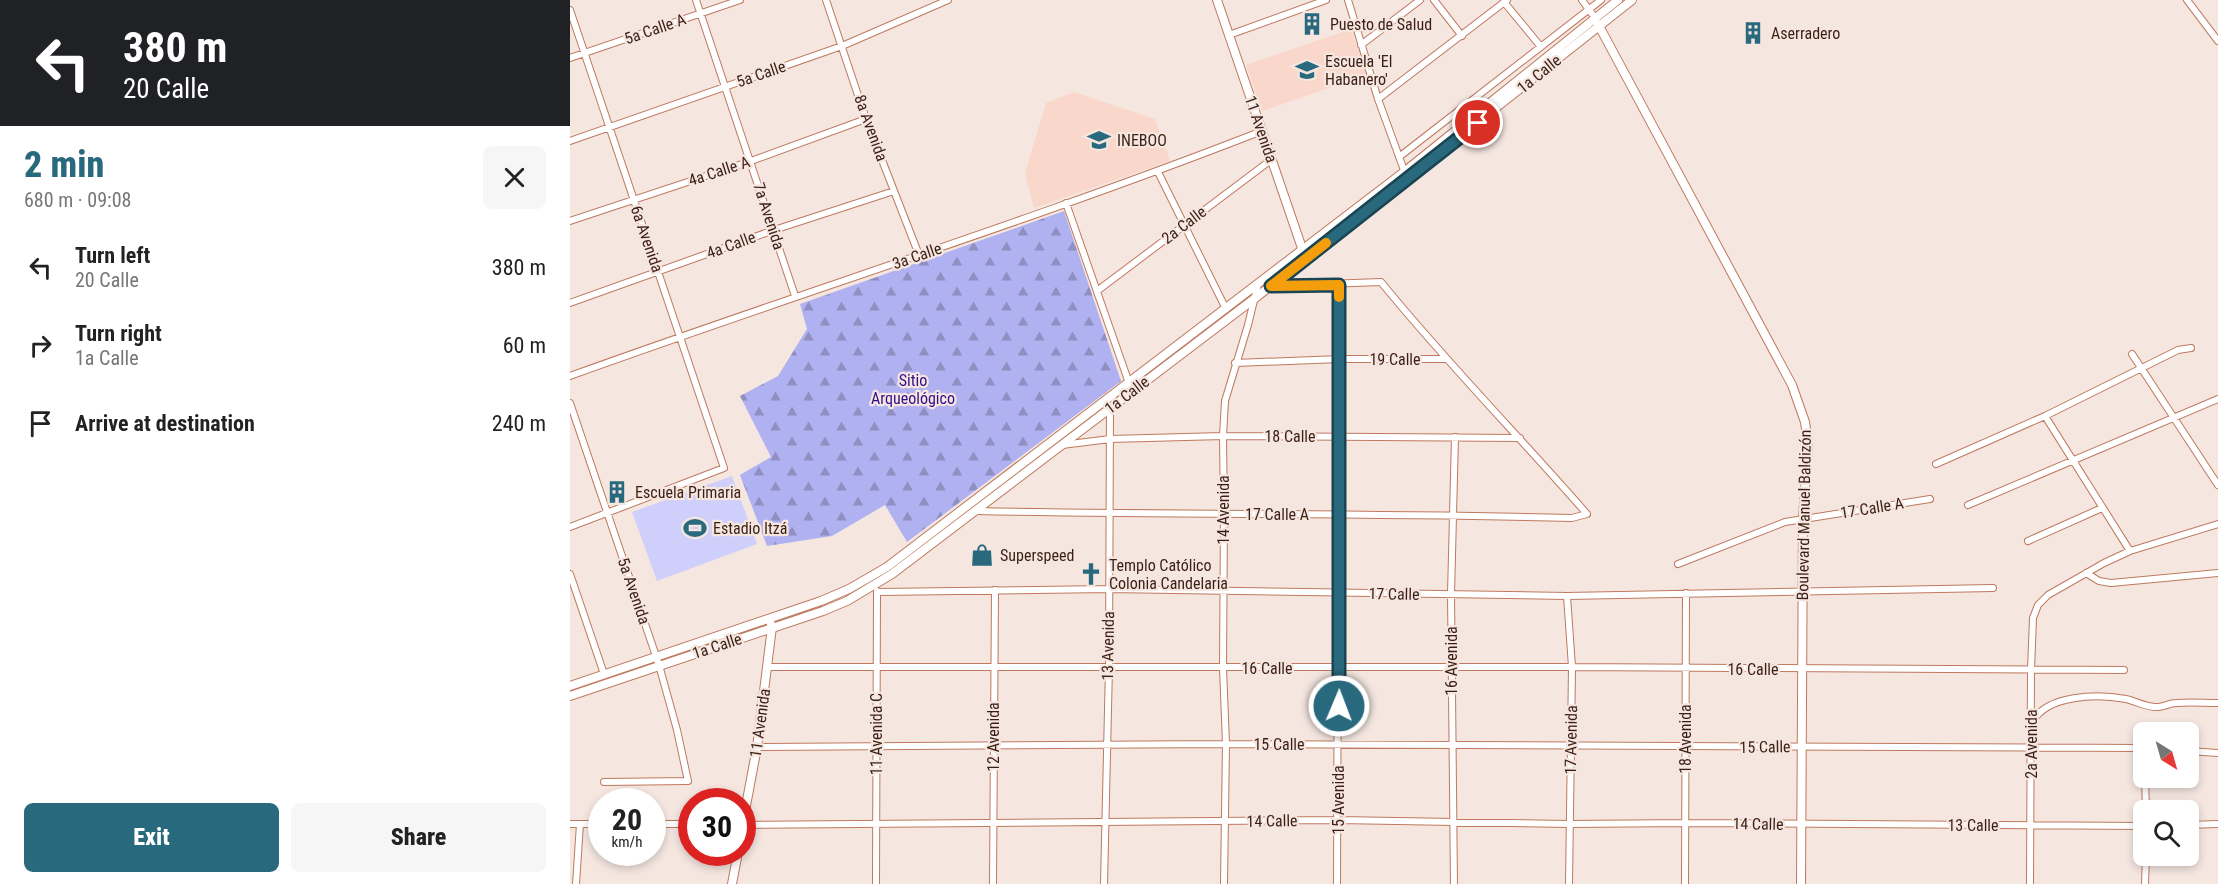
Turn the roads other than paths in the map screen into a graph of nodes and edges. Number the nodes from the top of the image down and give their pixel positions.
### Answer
1 (696, 0) edge
2 (740, 0) edge
3 (826, 0) edge
4 (948, 0) edge
5 (1217, 0) edge
6 (1326, 0) edge
7 (1348, 0) edge
8 (1420, 0) edge
9 (1434, 0) edge
10 (1582, 0) edge
11 (1601, 0) edge
12 (1618, 0) edge
13 (1632, 0) edge
14 (2187, 0) edge
15 (1506, 1) edge
16 (570, 10) edge
17 (1589, 10) junction
18 (700, 14) junction
19 (1597, 22) junction
20 (1229, 35) junction
21 (1462, 36) junction
22 (2218, 41) edge
23 (1361, 45) junction
24 (842, 46) junction
25 (1541, 47) junction
26 (584, 53) junction
27 (570, 57) edge
28 (725, 86) junction
29 (1378, 99) junction
30 (866, 119) junction
31 (610, 126) junction
32 (1262, 131) junction
33 (570, 141) edge
34 (1399, 157) junction
35 (1271, 160) junction
36 (751, 161) junction
37 (1158, 172) junction
38 (1406, 175) junction
39 (894, 191) junction
40 (633, 199) junction
41 (1066, 203) junction
42 (570, 220) edge
43 (1184, 224) junction
44 (774, 230) junction
45 (1304, 254) junction
46 (919, 255) junction
47 (658, 272) junction
48 (1265, 283) junction
49 (1339, 285) junction
50 (1096, 291) junction
51 (795, 296) junction
52 (1254, 299) junction
53 (570, 303) edge
54 (1226, 309) junction
55 (680, 336) junction
56 (2191, 348) dead end
57 (2132, 354) dead end
58 (1340, 359) junction
59 (1446, 359) junction
60 (1235, 363) junction
61 (2142, 369) junction
62 (570, 376) edge
63 (1129, 383) junction
64 (2218, 399) edge
65 (570, 403) edge
66 (1110, 408) junction
67 (2045, 416) junction
68 (2173, 417) junction
69 (1338, 435) junction
70 (1222, 436) junction
71 (1455, 437) junction
72 (1520, 438) junction
73 (1110, 439) junction
74 (1061, 446) junction
75 (2072, 460) junction
76 (1936, 464) dead end
77 (2218, 485) edge
78 (1930, 499) dead end
79 (1968, 505) dead end
80 (972, 508) junction
81 (2102, 508) junction
82 (608, 514) junction
83 (1109, 514) junction
84 (1339, 514) junction
85 (1224, 515) junction
86 (1454, 515) junction
87 (1803, 519) junction
88 (2218, 524) edge
89 (570, 527) edge
90 (2028, 541) dead end
91 (2130, 551) junction
92 (1678, 564) dead end
93 (889, 571) junction
94 (2086, 573) junction
95 (2218, 573) edge
96 (570, 574) edge
97 (877, 588) junction
98 (1993, 588) dead end
99 (1109, 589) junction
100 (995, 590) junction
101 (1223, 590) junction
102 (1802, 591) junction
103 (1339, 593) junction
104 (1686, 593) junction
105 (1450, 594) junction
106 (1567, 596) junction
107 (771, 623) junction
108 (657, 661) junction
109 (876, 666) junction
110 (994, 666) junction
111 (1109, 666) junction
112 (767, 667) junction
113 (1339, 667) junction
114 (1451, 667) junction
115 (1572, 667) junction
116 (1223, 668) junction
117 (1685, 668) junction
118 (1803, 669) junction
119 (2031, 670) junction
120 (2124, 670) dead end
121 (604, 674) junction
122 (570, 686) edge
123 (570, 696) edge
124 (2218, 703) edge
125 (2030, 726) junction
126 (1226, 744) junction
127 (1338, 744) junction
128 (1451, 745) junction
129 (876, 746) junction
130 (993, 746) junction
131 (1106, 746) junction
132 (1570, 746) junction
133 (1802, 746) junction
134 (757, 747) junction
135 (1685, 747) junction
136 (2030, 748) junction
137 (2133, 748) edge
138 (2199, 752) edge
139 (2218, 753) edge
140 (604, 782) dead end
141 (750, 788) edge
142 (1339, 819) junction
143 (1105, 821) junction
144 (1224, 822) junction
145 (1454, 822) junction
146 (1686, 823) junction
147 (570, 824) edge
148 (580, 824) junction
149 (588, 824) edge
150 (876, 824) junction
151 (993, 824) junction
152 (1569, 824) junction
153 (2218, 824) edge
154 (1802, 825) junction
155 (2031, 825) junction
156 (2199, 825) edge
157 (756, 826) edge
158 (2133, 826) edge
159 (735, 866) edge
160 (2146, 866) edge
161 (576, 884) edge
162 (732, 884) edge
163 (876, 884) edge
164 (993, 884) edge
165 (1104, 884) edge
166 (1224, 884) edge
167 (1337, 884) edge
168 (1454, 884) edge
169 (1569, 884) edge
170 (1685, 884) edge
171 (1801, 884) edge
172 (2030, 884) edge
173 (2145, 884) edge

1 - 18 street, 7a Avenida
2 - 18 street, 5a Calle A
3 - 24 street, 8a Avenida
4 - 24 street, 5a Calle
5 - 20 street, 11 Avenida
6 - 20 street
7 - 23 street
8 - 23 street
9 - 21 street
10 - 17 street
11 - 17 street, 1a Calle
12 - 19 main road, 1a Calle
13 - 19 main road, 1a Calle
14 - 22 street
15 - 21 street
15 - 25 street
16 - 26 street, 6a Avenida
17 - 19 street
17 - 25 street, 1a Calle
18 - 26 street, 5a Calle A
18 - 28 street, 7a Avenida
19 - 38 main road, 1a Calle
19 - 87 main road, Boulevard Manuel Baldizón
20 - 32 street, 11 Avenida
21 - 29 street
23 - 29 street
24 - 28 street, 5a Calle
24 - 30 street, 8a Avenida
25 - 34 street, 1a Calle
26 - 27 street, 5a Calle A
26 - 31 street, 6a Avenida
28 - 31 street, 5a Calle
28 - 36 street, 7a Avenida
29 - 34 street
30 - 36 street, 4a Calle A
30 - 39 street, 8a Avenida
31 - 33 street, 5a Calle
31 - 40 street, 6a Avenida
32 - 35 street, 11 Avenida
32 - 37 street, 3a Calle
34 - 38 street
35 - 43 street, 2a Calle
35 - 45 street, 11 Avenida
36 - 40 street, 4a Calle A
36 - 44 street, 7a Avenida
37 - 41 street, 3a Calle
37 - 43 street
38 - 45 main road, 1a Calle
39 - 44 street, 4a Calle
39 - 46 street, 8a Avenida
40 - 42 street, 4a Calle A
40 - 47 street, 6a Avenida
41 - 46 street, 3a Calle
41 - 50 street
43 - 50 street, 2a Calle
43 - 54 street
44 - 47 street, 4a Calle
44 - 51 street, 7a Avenida
45 - 48 main road, 1a Calle
46 - 51 street, 3a Calle
47 - 53 street, 4a Calle
47 - 55 street, 6a Avenida
48 - 49 street
48 - 52 main road, 1a Calle
48 - 52 street, 14 Avenida
48 - 54 main road, 1a Calle
49 - 58 street, 15 Avenida
49 - 59 street
50 - 63 street
51 - 55 street, 3a Calle
52 - 60 street, 14 Avenida
52 - 66 main road, 1a Calle
54 - 63 main road, 1a Calle
55 - 62 street, 3a Calle
55 - 82 street, 6a Avenida
56 - 61 street
57 - 61 street
58 - 59 street, 19 Calle
58 - 60 street, 19 Calle
58 - 69 street, 15 Avenida
59 - 72 street
60 - 70 street, 14 Avenida
61 - 67 street
61 - 68 street
63 - 80 main road, 1a Calle
64 - 68 street
65 - 82 street, 5a Avenida
66 - 73 street, 13 Avenida
66 - 74 main road, 1a Calle
67 - 75 street
67 - 76 street
68 - 75 street
68 - 77 street
69 - 70 street, 18 Calle
69 - 71 street, 18 Calle
69 - 84 street, 15 Avenida
70 - 73 street, 18 Calle
70 - 85 street, 14 Avenida
71 - 72 street, 18 Calle
71 - 86 street, 16 Avenida
72 - 86 street, 17 Calle A
73 - 74 street, 18 Calle
73 - 83 street, 13 Avenida
74 - 80 main road, 1a Calle
75 - 79 street
75 - 81 street
78 - 87 street, 17 Calle A
80 - 83 street, 17 Calle A
80 - 93 main road, 1a Calle
81 - 90 street
81 - 91 street
82 - 89 street
82 - 108 street, 5a Avenida
83 - 85 street, 17 Calle A
83 - 99 street, 13 Avenida
84 - 85 street, 17 Calle A
84 - 86 street, 17 Calle A
84 - 103 street, 15 Avenida
85 - 101 street, 14 Avenida
86 - 105 street, 16 Avenida
87 - 92 street, 17 Calle A
87 - 102 main road, Boulevard Manuel Baldizón
88 - 91 street
91 - 94 street
93 - 97 main road, 1a Calle
93 - 107 main road, 1a Calle
94 - 95 street
94 - 119 street, 2a Avenida
96 - 121 street
97 - 100 street, 17 Calle
97 - 107 main road, 1a Calle
97 - 109 street, 11 Avenida C
98 - 102 street
99 - 100 street, 17 Calle
99 - 101 street, 17 Calle
99 - 111 street, 13 Avenida
100 - 110 street, 12 Avenida
101 - 103 street, 17 Calle
101 - 116 street, 14 Avenida
102 - 104 street, 17 Calle
102 - 118 main road, Boulevard Manuel Baldizón
103 - 105 street, 17 Calle
103 - 113 street, 15 Avenida
104 - 106 street, 17 Calle
104 - 117 street, 18 Avenida
105 - 106 street, 17 Calle
105 - 114 street, 16 Avenida
106 - 115 street, 17 Avenida
107 - 108 main road, 1a Calle
107 - 112 street, 11 Avenida
108 - 121 main road, 1a Calle
108 - 123 main road, 1a Calle
108 - 140 street, 5a Avenida
109 - 110 street, 16 Calle
109 - 112 street, 16 Calle
109 - 129 street, 11 Avenida C
110 - 111 street, 16 Calle
110 - 130 street, 12 Avenida
111 - 116 street, 16 Calle
111 - 131 street, 13 Avenida
112 - 134 street, 11 Avenida
113 - 114 street, 16 Calle
113 - 116 street, 16 Calle
113 - 127 street, 15 Avenida
114 - 115 street, 16 Calle
114 - 128 street, 16 Avenida
115 - 117 street, 16 Calle
115 - 132 street, 17 Avenida
116 - 126 street, 14 Avenida
117 - 118 street, 16 Calle
117 - 135 street, 18 Avenida
118 - 119 street
118 - 133 main road, Boulevard Manuel Baldizón
119 - 120 street
119 - 125 street, 2a Avenida
121 - 122 main road, 1a Calle
124 - 125 street
125 - 136 street, 2a Avenida
126 - 127 street, 15 Calle
126 - 131 street, 15 Calle
126 - 144 street, 14 Avenida
127 - 128 street, 15 Calle
127 - 142 street, 15 Avenida
128 - 132 street, 15 Calle
128 - 145 street, 16 Avenida
129 - 130 street, 15 Calle
129 - 134 street, 15 Calle
129 - 150 street, 11 Avenida C
130 - 131 street, 15 Calle
130 - 151 street, 12 Avenida
131 - 143 street, 13 Avenida
132 - 135 street, 15 Calle
132 - 152 street, 17 Avenida
133 - 135 street, 15 Calle
133 - 136 street
133 - 154 main road, Boulevard Manuel Baldizón
134 - 141 street, 11 Avenida
135 - 146 street, 18 Avenida
136 - 137 street
136 - 155 street, 2a Avenida
138 - 139 street
142 - 144 street, 14 Calle
142 - 145 street, 14 Calle
142 - 167 street, 15 Avenida
143 - 144 street, 14 Calle
143 - 151 street, 14 Calle
143 - 165 street, 13 Avenida
144 - 166 street, 14 Avenida
145 - 152 street, 14 Calle
145 - 168 street, 16 Avenida
146 - 152 street, 14 Calle
146 - 154 street, 14 Calle
146 - 170 street, 18 Avenida
147 - 148 street
148 - 149 street
148 - 161 street
150 - 151 street, 14 Calle
150 - 157 street, 14 Calle
150 - 163 street, 11 Avenida C
151 - 164 street, 12 Avenida
152 - 169 street, 17 Avenida
153 - 156 street
154 - 155 street, 13 Calle
154 - 171 main road, Boulevard Manuel Baldizón
155 - 158 street, 13 Calle
155 - 172 street, 2a Avenida
159 - 162 street
160 - 173 street

